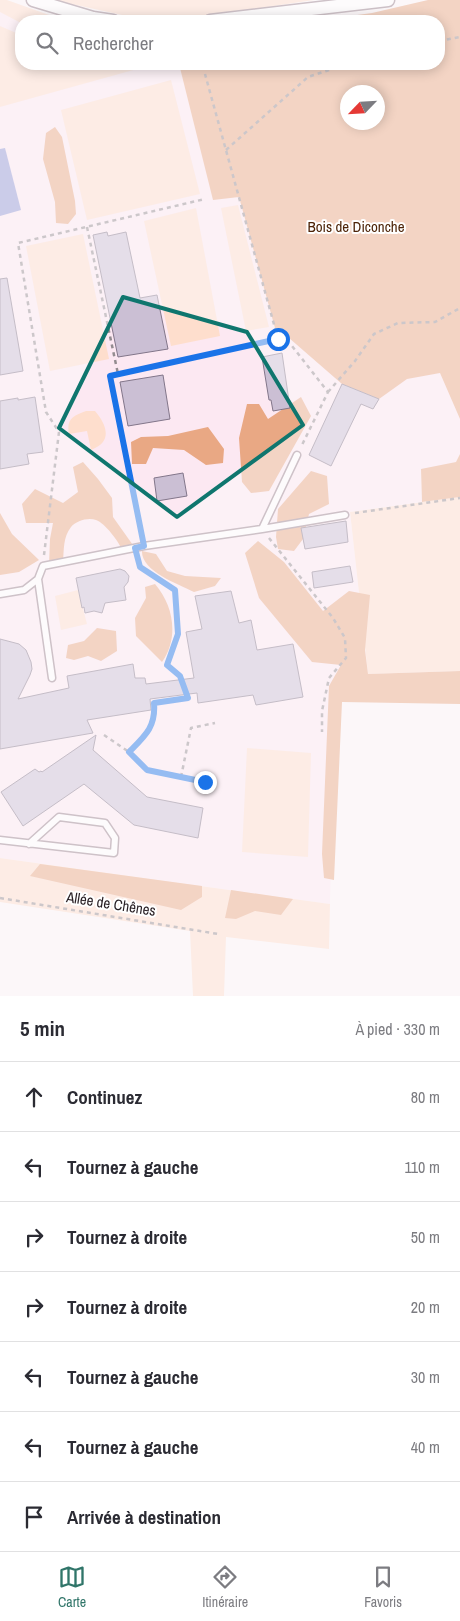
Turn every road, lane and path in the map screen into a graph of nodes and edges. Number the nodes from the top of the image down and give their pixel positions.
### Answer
1 (33, 0) edge
2 (388, 0) edge
3 (83, 15) edge
4 (261, 15) edge
5 (460, 37) edge
6 (445, 39) edge
7 (329, 70) edge
8 (205, 74) dead end
9 (226, 150) junction
10 (205, 199) dead end
11 (87, 227) junction
12 (460, 308) edge
13 (278, 339) junction
14 (118, 374) junction
15 (328, 392) junction
16 (297, 455) joint
17 (460, 498) edge
18 (344, 514) joint
19 (262, 529) junction
20 (144, 546) junction
21 (135, 548) junction
22 (43, 566) junction
23 (38, 580) junction
24 (0, 594) edge
25 (52, 678) dead end
26 (216, 723) dead end
27 (322, 732) dead end
28 (104, 735) dead end
29 (129, 752) junction
30 (181, 777) junction
31 (205, 782) dead end
32 (0, 840) edge
33 (29, 844) junction
34 (0, 898) edge
35 (218, 934) dead end

1 - 3 street
2 - 4 street
5 - 6 path
7 - 9 path
8 - 9 path
9 - 13 path
10 - 11 path
11 - 14 path
11 - 22 path
12 - 15 path
13 - 14 path
13 - 15 path
14 - 20 path
15 - 16 path
16 - 19 lane
17 - 18 path
18 - 19 lane
19 - 20 lane
19 - 27 path
20 - 21 lane
21 - 22 lane
21 - 29 path
22 - 23 lane
23 - 24 lane
23 - 25 lane
26 - 30 path
28 - 29 path
29 - 30 path
30 - 31 path
32 - 33 lane
33 - 33 lane
34 - 35 path, Allée de Chênes

